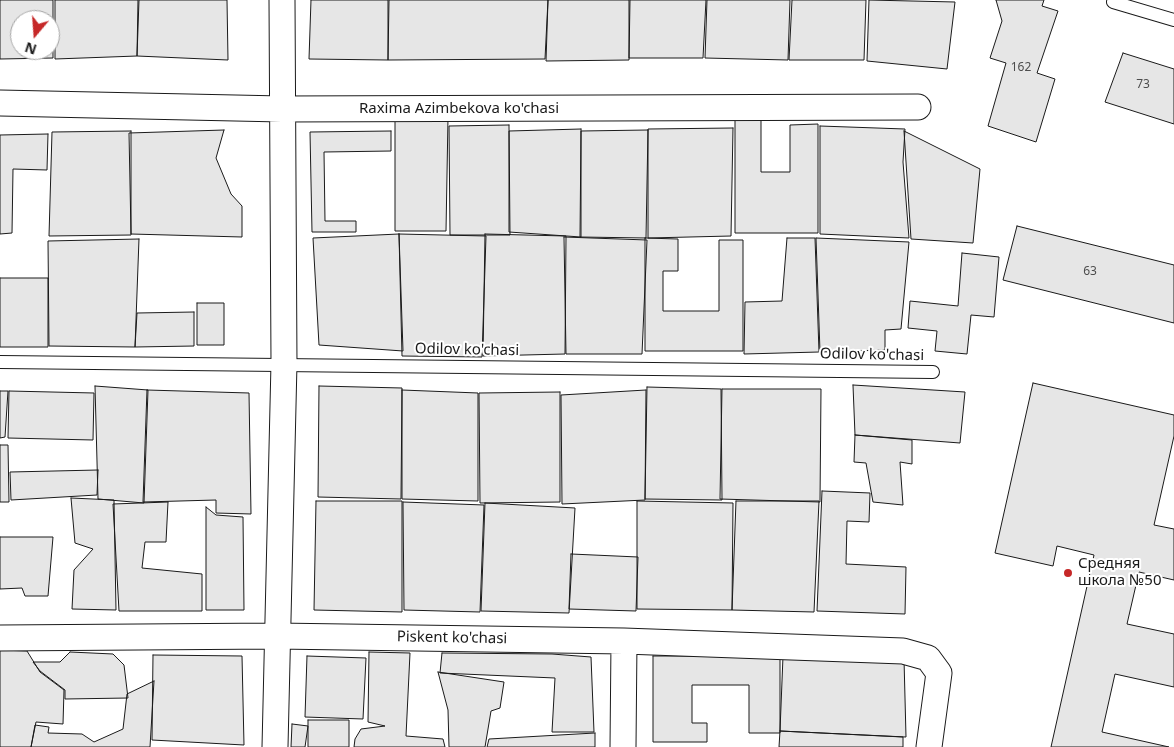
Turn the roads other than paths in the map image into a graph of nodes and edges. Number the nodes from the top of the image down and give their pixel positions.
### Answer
1 (282, 0) edge
2 (1113, 2) dead end
3 (1174, 20) edge
4 (0, 102) edge
5 (918, 107) dead end
6 (282, 110) junction
7 (0, 362) edge
8 (284, 363) junction
9 (933, 372) dead end
10 (276, 636) junction
11 (0, 638) edge
12 (624, 641) junction
13 (275, 747) edge
14 (623, 747) edge
15 (929, 747) edge

1 - 6 street
2 - 3 lane
4 - 6 street, Raxima Azimbekova ko'chasi
5 - 6 street, Raxima Azimbekova ko'chasi
6 - 8 street
7 - 8 lane, Odilov ko'chasi
8 - 9 lane, Odilov ko'chasi
8 - 10 street
10 - 11 street, Piskent ko'chasi
10 - 12 street, Piskent ko'chasi
10 - 13 street
12 - 14 street
12 - 15 street, Piskent ko'chasi

